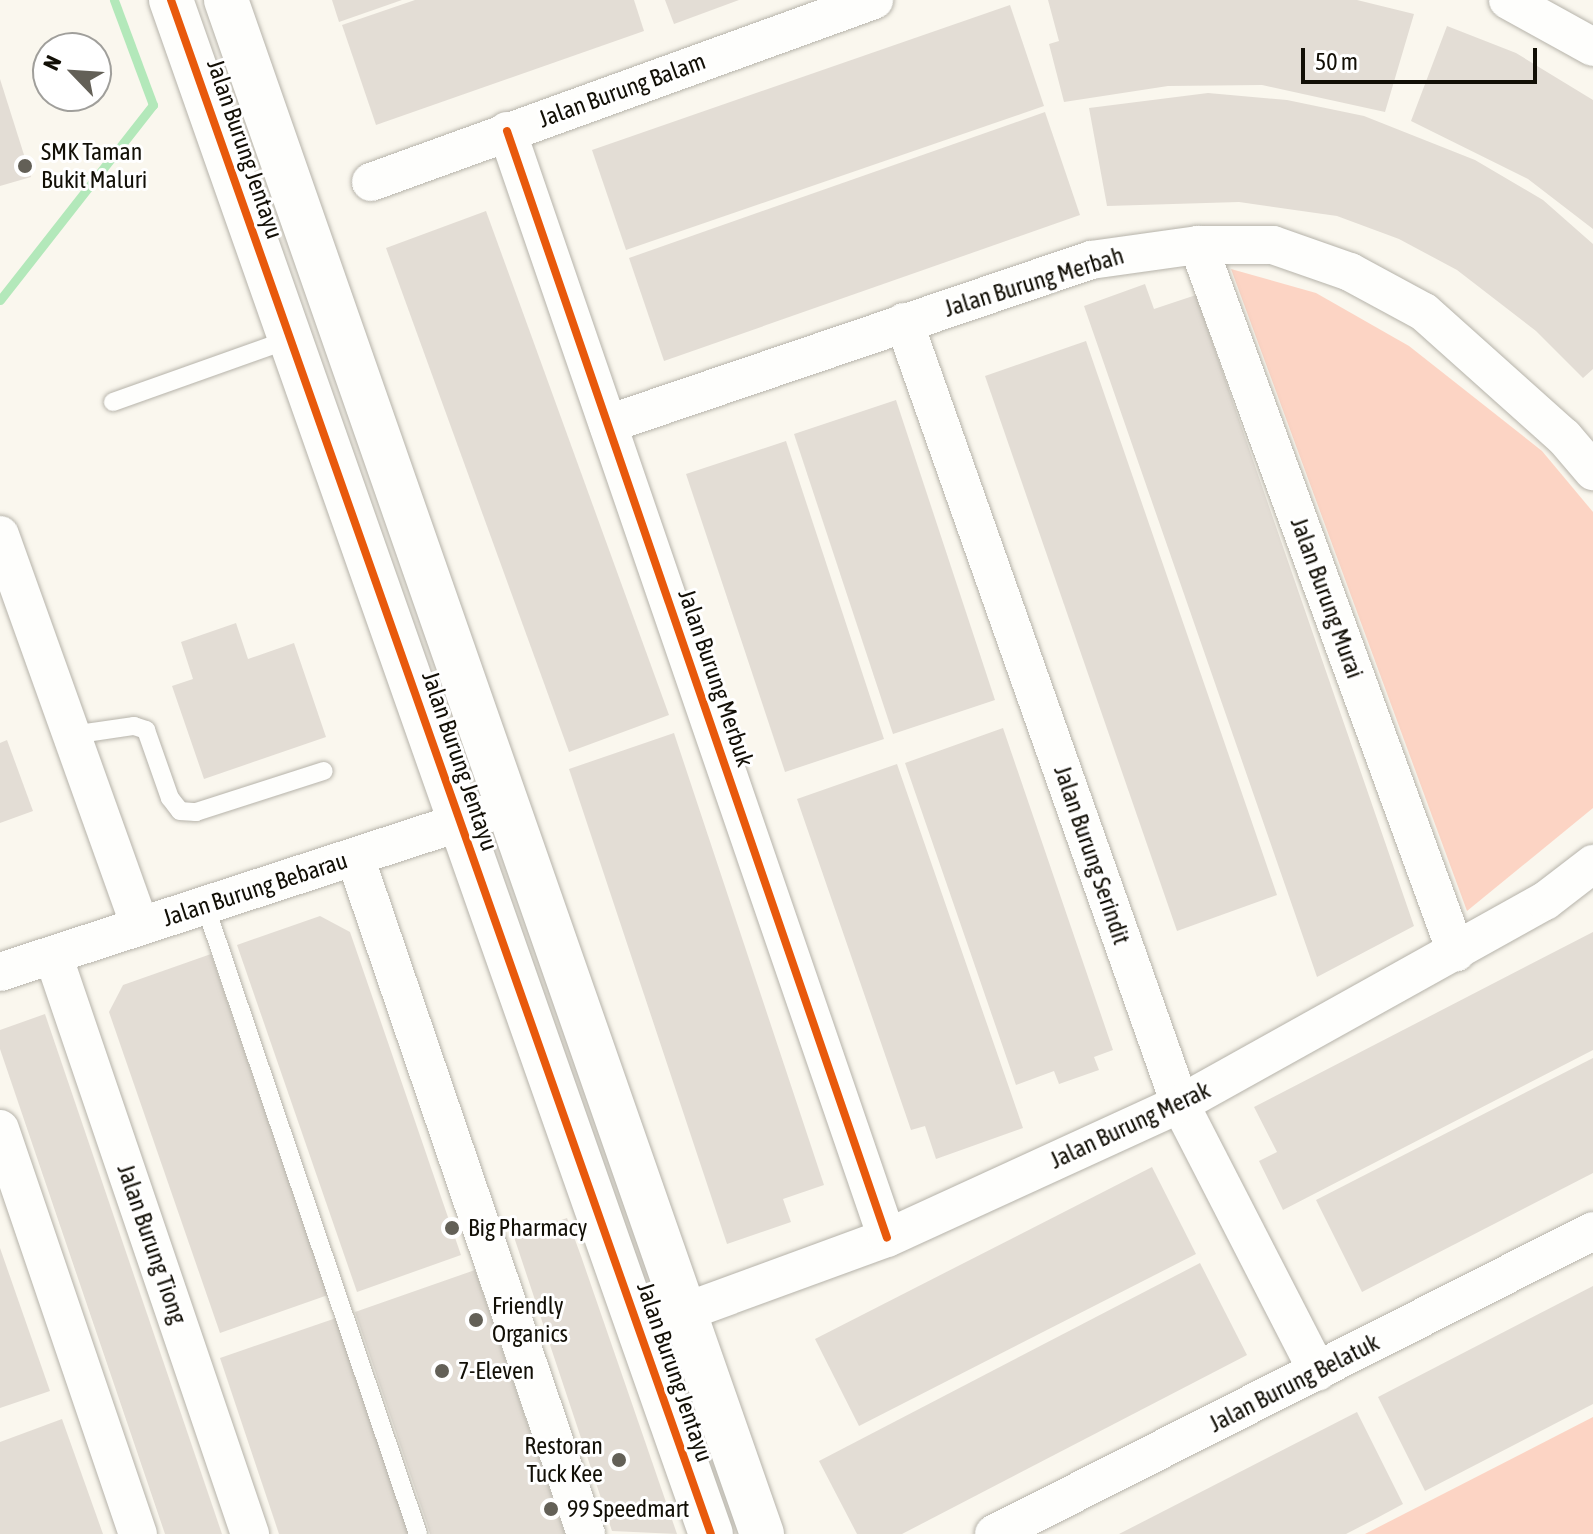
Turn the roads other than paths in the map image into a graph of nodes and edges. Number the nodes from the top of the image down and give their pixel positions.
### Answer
1 (171, 0) edge
2 (226, 0) edge
3 (874, 0) edge
4 (1508, 0) edge
5 (1593, 47) edge
6 (507, 131) junction
7 (371, 182) dead end
8 (1198, 245) junction
9 (904, 322) junction
10 (290, 339) junction
11 (113, 402) dead end
12 (608, 424) junction
13 (1593, 471) edge
14 (0, 535) edge
15 (72, 735) junction
16 (324, 771) dead end
17 (510, 806) junction
18 (461, 822) junction
19 (355, 857) junction
20 (1593, 864) edge
21 (205, 905) junction
22 (140, 926) junction
23 (1456, 952) junction
24 (53, 955) junction
25 (0, 972) edge
26 (1180, 1104) junction
27 (0, 1129) edge
28 (1593, 1231) edge
29 (887, 1238) junction
30 (684, 1312) junction
31 (638, 1329) junction
32 (1318, 1372) junction
33 (138, 1534) edge
34 (250, 1534) edge
35 (418, 1534) edge
36 (586, 1534) edge
37 (711, 1534) edge
38 (762, 1534) edge
39 (994, 1534) edge

1 - 10 street, Jalan Burung Jentayu
2 - 17 street, Jalan Burung Jentayu
3 - 6 street, Jalan Burung Balam
4 - 5 street
6 - 7 street, Jalan Burung Balam
6 - 12 street, Jalan Burung Merbuk
8 - 9 street, Jalan Burung Merbah
8 - 13 street, Jalan Burung Merbah
8 - 23 street, Jalan Burung Murai
9 - 12 street, Jalan Burung Merbah
9 - 26 street, Jalan Burung Serindit
10 - 11 lane
10 - 18 street, Jalan Burung Jentayu
12 - 29 street, Jalan Burung Merbuk
14 - 15 street
15 - 16 lane
15 - 22 street
17 - 18 street, Jalan Burung Bebarau
17 - 30 street, Jalan Burung Jentayu
18 - 19 street, Jalan Burung Bebarau
18 - 31 street, Jalan Burung Jentayu
19 - 21 street, Jalan Burung Bebarau
19 - 36 street
20 - 23 street, Jalan Burung Merak
21 - 22 street, Jalan Burung Bebarau
21 - 35 lane
22 - 24 street, Jalan Burung Bebarau
23 - 26 street, Jalan Burung Merak
24 - 25 street, Jalan Burung Bebarau
24 - 34 street, Jalan Burung Tiong
26 - 29 street, Jalan Burung Merak
26 - 32 street, Jalan Burung Serindit
27 - 33 street
28 - 32 street, Jalan Burung Belatuk
29 - 30 street, Jalan Burung Merak
30 - 31 street, Jalan Burung Merak
30 - 38 street, Jalan Burung Jentayu
31 - 37 street, Jalan Burung Jentayu
32 - 39 street, Jalan Burung Belatuk

